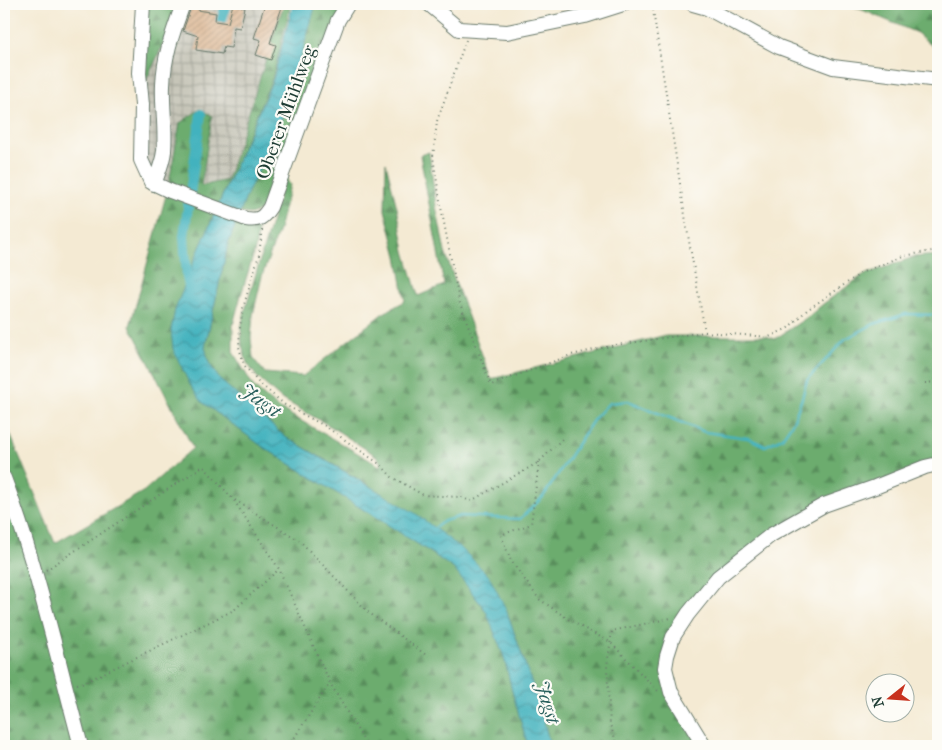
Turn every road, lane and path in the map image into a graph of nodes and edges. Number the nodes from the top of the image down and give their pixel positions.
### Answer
1 (143, 4) edge
2 (183, 4) edge
3 (348, 4) edge
4 (430, 4) edge
5 (622, 4) edge
6 (652, 4) edge
7 (694, 4) edge
8 (470, 30) junction
9 (938, 80) edge
10 (154, 184) junction
11 (261, 218) junction
12 (938, 250) edge
13 (705, 332) junction
14 (938, 382) edge
15 (925, 383) dead end
16 (564, 437) dead end
17 (539, 462) junction
18 (938, 464) edge
19 (4, 478) edge
20 (233, 499) junction
21 (278, 569) junction
22 (36, 576) junction
23 (688, 614) junction
24 (610, 642) junction
25 (426, 655) dead end
26 (330, 683) junction
27 (65, 688) junction
28 (658, 691) dead end
29 (81, 746) edge
30 (289, 746) edge
31 (367, 746) edge
32 (618, 746) edge
33 (704, 746) edge

1 - 10 street
2 - 10 street
3 - 11 street, Oberer Mühlweg
4 - 8 street
5 - 8 street
6 - 13 path
7 - 9 street
8 - 13 path
10 - 11 street
11 - 17 path
12 - 13 path
14 - 15 path
16 - 17 path
17 - 24 path
18 - 23 street
19 - 22 street
20 - 21 path
20 - 22 path
20 - 25 path
21 - 26 path
21 - 27 path
22 - 27 street
23 - 24 path
23 - 33 street
24 - 28 path
24 - 32 path
26 - 30 path
26 - 31 path
27 - 29 street

